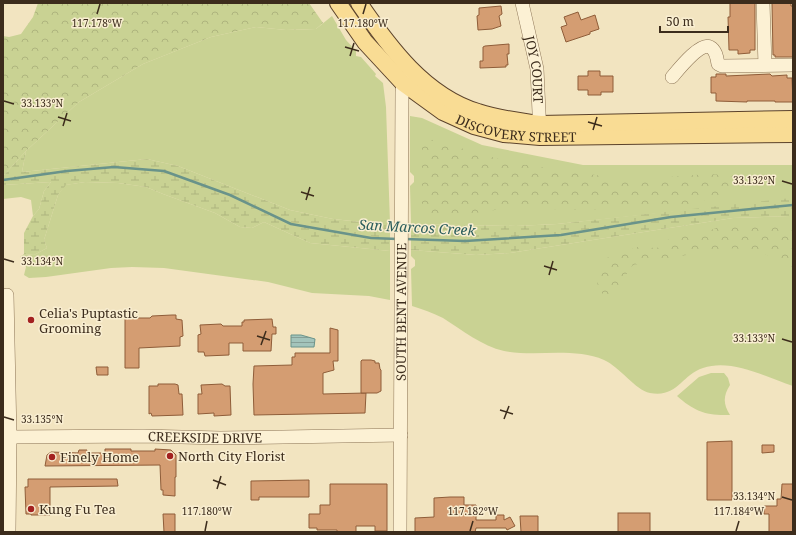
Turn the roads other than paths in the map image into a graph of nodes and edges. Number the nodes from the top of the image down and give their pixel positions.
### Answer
1 (338, 3) edge
2 (359, 3) edge
3 (522, 3) edge
4 (763, 3) edge
5 (765, 65) junction
6 (793, 65) edge
7 (407, 76) junction
8 (672, 77) dead end
9 (793, 120) edge
10 (540, 130) junction
11 (793, 134) edge
12 (8, 295) dead end
13 (401, 435) junction
14 (10, 437) junction
15 (9, 532) edge
16 (400, 532) edge

1 - 7 main road, DISCOVERY STREET
2 - 7 main road, DISCOVERY STREET
3 - 10 street, JOY COURT
4 - 5 street
5 - 6 street
5 - 8 street
7 - 10 main road, DISCOVERY STREET
7 - 13 street, SOUTH BENT AVENUE
9 - 10 main road, DISCOVERY STREET
10 - 11 main road, DISCOVERY STREET
12 - 14 street
13 - 14 street, CREEKSIDE DRIVE
13 - 16 street, SOUTH BENT AVENUE
14 - 15 street

